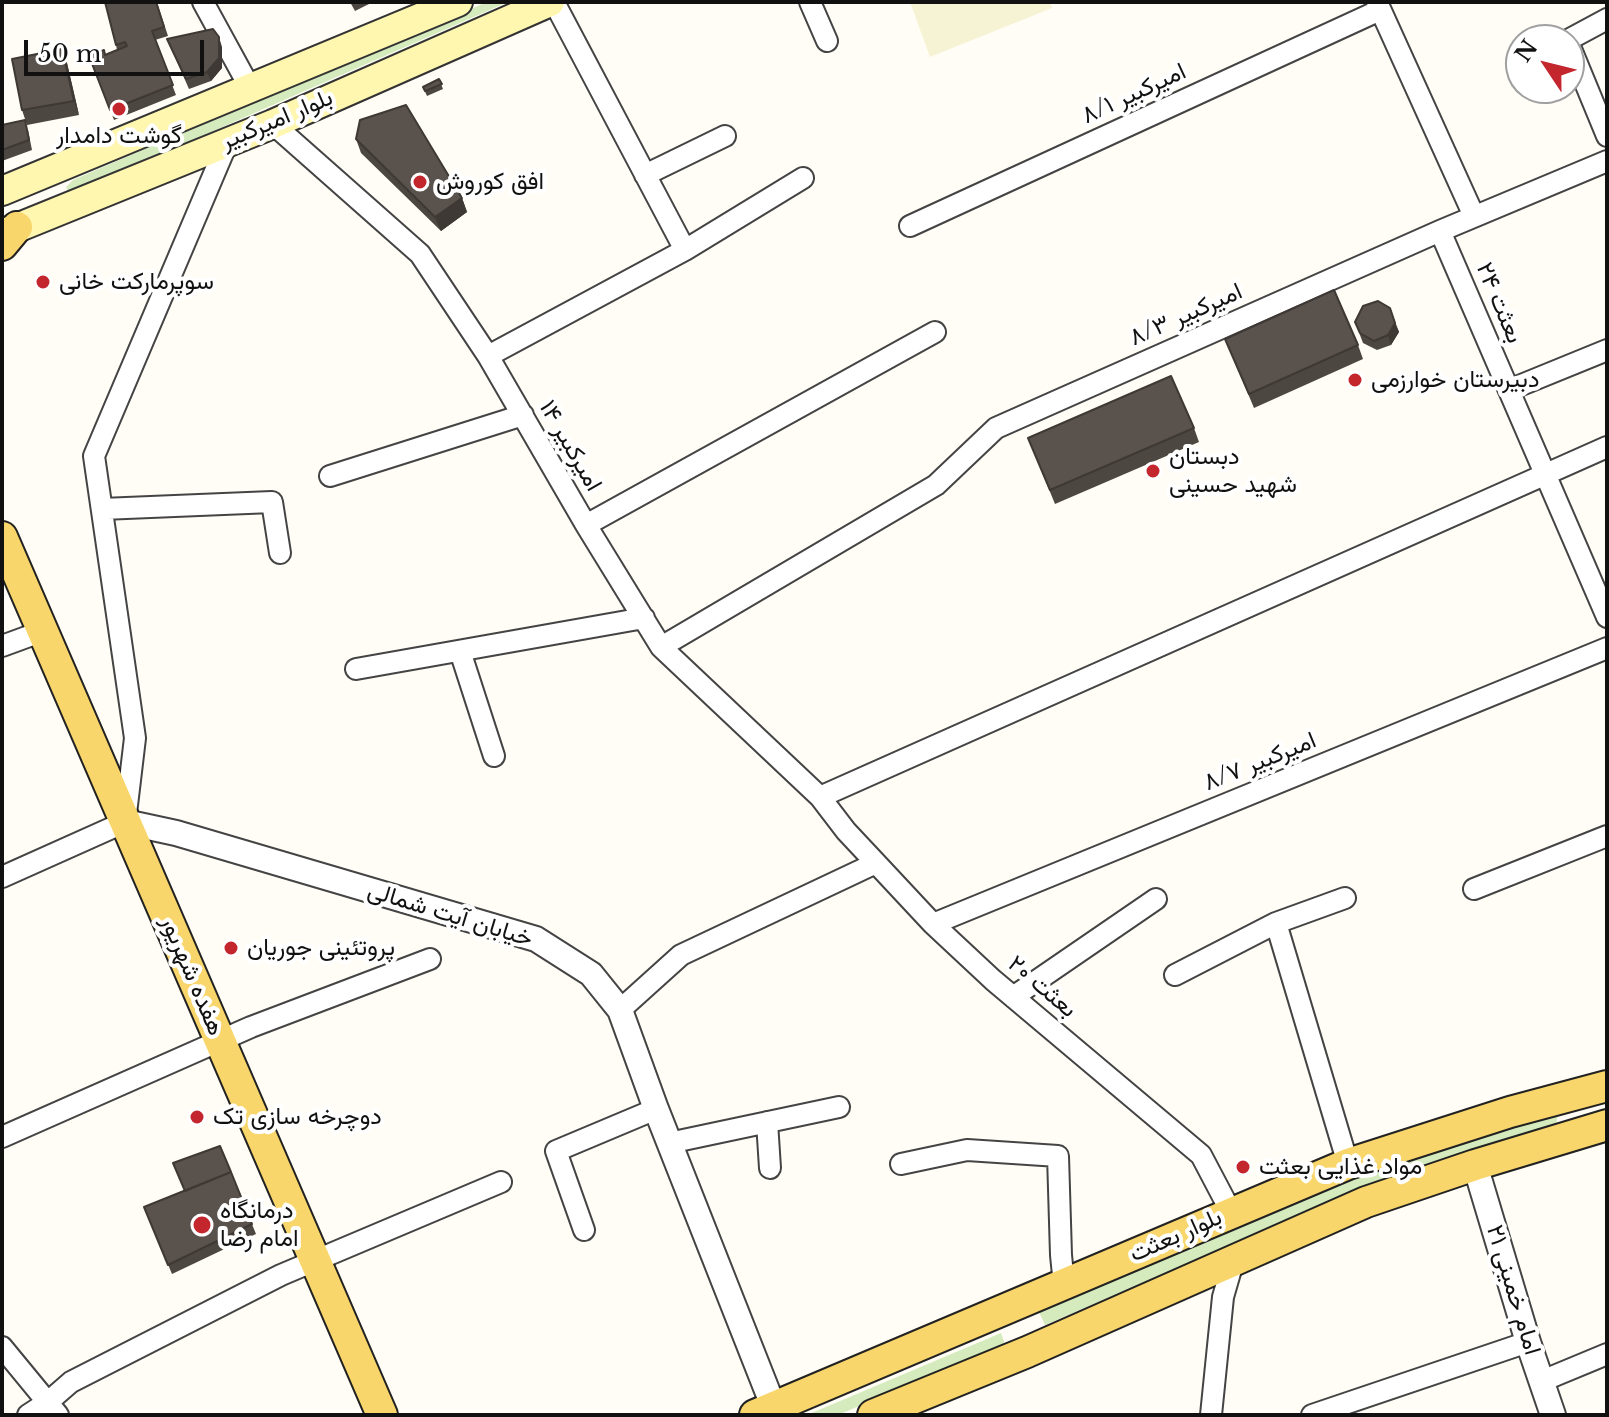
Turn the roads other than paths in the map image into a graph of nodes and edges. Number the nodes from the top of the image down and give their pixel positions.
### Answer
1 (203, 2) edge
2 (458, 2) edge
3 (552, 2) edge
4 (810, 2) edge
5 (1378, 6) edge
6 (1607, 19) edge
7 (1585, 31) edge
8 (827, 41) dead end
9 (1585, 82) edge
10 (250, 88) junction
11 (273, 124) junction
12 (725, 136) dead end
13 (1607, 136) edge
14 (228, 141) junction
15 (1607, 161) edge
16 (61, 167) junction
17 (645, 175) junction
18 (803, 178) dead end
19 (2, 191) edge
20 (71, 206) junction
21 (1474, 216) junction
22 (910, 226) dead end
23 (1440, 231) junction
24 (7, 235) edge
25 (685, 250) junction
26 (935, 332) dead end
27 (1607, 350) edge
28 (488, 356) junction
29 (1509, 390) junction
30 (523, 415) junction
31 (1607, 447) edge
32 (1545, 473) junction
33 (330, 476) dead end
34 (102, 509) junction
35 (586, 525) junction
36 (2, 537) edge
37 (280, 553) dead end
38 (1607, 617) edge
39 (644, 618) junction
40 (43, 631) junction
41 (2, 646) edge
42 (661, 647) junction
43 (1607, 648) edge
44 (460, 651) junction
45 (356, 669) dead end
46 (494, 756) dead end
47 (820, 797) junction
48 (125, 822) junction
49 (1607, 836) edge
50 (876, 863) junction
51 (2, 877) edge
52 (1474, 889) dead end
53 (1345, 898) dead end
54 (1156, 899) dead end
55 (1276, 923) junction
56 (933, 924) junction
57 (430, 959) dead end
58 (1175, 975) dead end
59 (1013, 997) junction
60 (620, 1010) junction
61 (219, 1040) junction
62 (1607, 1086) edge
63 (839, 1107) dead end
64 (656, 1109) junction
65 (767, 1122) junction
66 (1607, 1125) edge
67 (2, 1137) edge
68 (669, 1143) junction
69 (901, 1164) dead end
70 (1348, 1164) junction
71 (1475, 1165) junction
72 (770, 1168) dead end
73 (501, 1182) dead end
74 (1231, 1212) junction
75 (584, 1230) dead end
76 (1234, 1259) junction
77 (314, 1260) junction
78 (1064, 1285) junction
79 (1012, 1309) junction
80 (1528, 1342) junction
81 (2, 1347) edge
82 (1027, 1352) junction
83 (1607, 1354) edge
84 (1542, 1381) junction
85 (53, 1408) edge
86 (764, 1411) edge
87 (28, 1415) edge
88 (382, 1415) edge
89 (873, 1415) edge
90 (1211, 1415) edge
91 (1312, 1415) edge
92 (1553, 1415) edge

1 - 10 street
2 - 10 main road, بلوار امیرکبیر
3 - 11 main road, بلوار امیرکبیر
3 - 17 street
4 - 8 street
5 - 21 street
5 - 22 street, امیرکبیر ۸/۱
6 - 7 street
9 - 13 street
10 - 16 main road, بلوار امیرکبیر
11 - 14 main road, بلوار امیرکبیر
11 - 28 street, امیرکبیر ۱۴
12 - 17 street
14 - 20 main road, بلوار امیرکبیر
14 - 34 street
15 - 21 street, امیرکبیر ۸/۳
16 - 19 main road, بلوار امیرکبیر
16 - 20 main road
17 - 25 street
18 - 25 street
20 - 24 main road, بلوار امیرکبیر
21 - 23 street, امیرکبیر ۸/۳
23 - 29 street, بعثت ۲۴
23 - 42 street, امیرکبیر ۸/۳
25 - 28 street
26 - 35 street
27 - 29 street
28 - 30 street, امیرکبیر ۱۴
29 - 32 street, بعثت ۲۴
30 - 33 street
30 - 35 street, امیرکبیر ۱۴
31 - 32 street
32 - 38 street, بعثت ۲۴
32 - 47 street
34 - 37 street
34 - 48 street
35 - 39 street, امیرکبیر ۱۴
36 - 40 main road, هفده شهریور
39 - 42 street, امیرکبیر ۱۴
39 - 44 street
40 - 41 street
40 - 48 main road, هفده شهریور
42 - 47 street, امیرکبیر ۱۴
43 - 56 street, امیرکبیر ۸/۷
44 - 45 street
44 - 46 street
47 - 50 street, بعثت ۲۰
48 - 51 street
48 - 60 street, خیابان آیت شمالی
48 - 61 main road, هفده شهریور
49 - 52 street
50 - 56 street, بعثت ۲۰
50 - 60 street
53 - 55 street
54 - 59 street
55 - 58 street
55 - 70 street
56 - 59 street, بعثت ۲۰
57 - 61 street
59 - 74 street, بعثت ۲۰
60 - 64 street, خیابان آیت شمالی
61 - 67 street
61 - 77 main road, هفده شهریور
62 - 70 main road, بلوار بعثت
63 - 65 street
64 - 68 street, خیابان آیت شمالی
64 - 75 street
65 - 68 street
65 - 72 street
66 - 71 main road, بلوار بعثت
68 - 86 street, خیابان آیت شمالی
69 - 78 street
70 - 74 main road, بلوار بعثت
71 - 76 main road, بلوار بعثت
71 - 80 street, امام خمینی ۲۱
73 - 77 street
74 - 78 main road, بلوار بعثت
76 - 82 main road, بلوار بعثت
76 - 90 street
77 - 85 street
77 - 88 main road, هفده شهریور
78 - 79 main road, بلوار بعثت
79 - 82 main road
79 - 86 main road, بلوار بعثت
80 - 84 street, امام خمینی ۲۱
80 - 91 street
81 - 85 street
82 - 89 main road, بلوار بعثت
83 - 84 street
84 - 92 street, امام خمینی ۲۱
85 - 87 street

